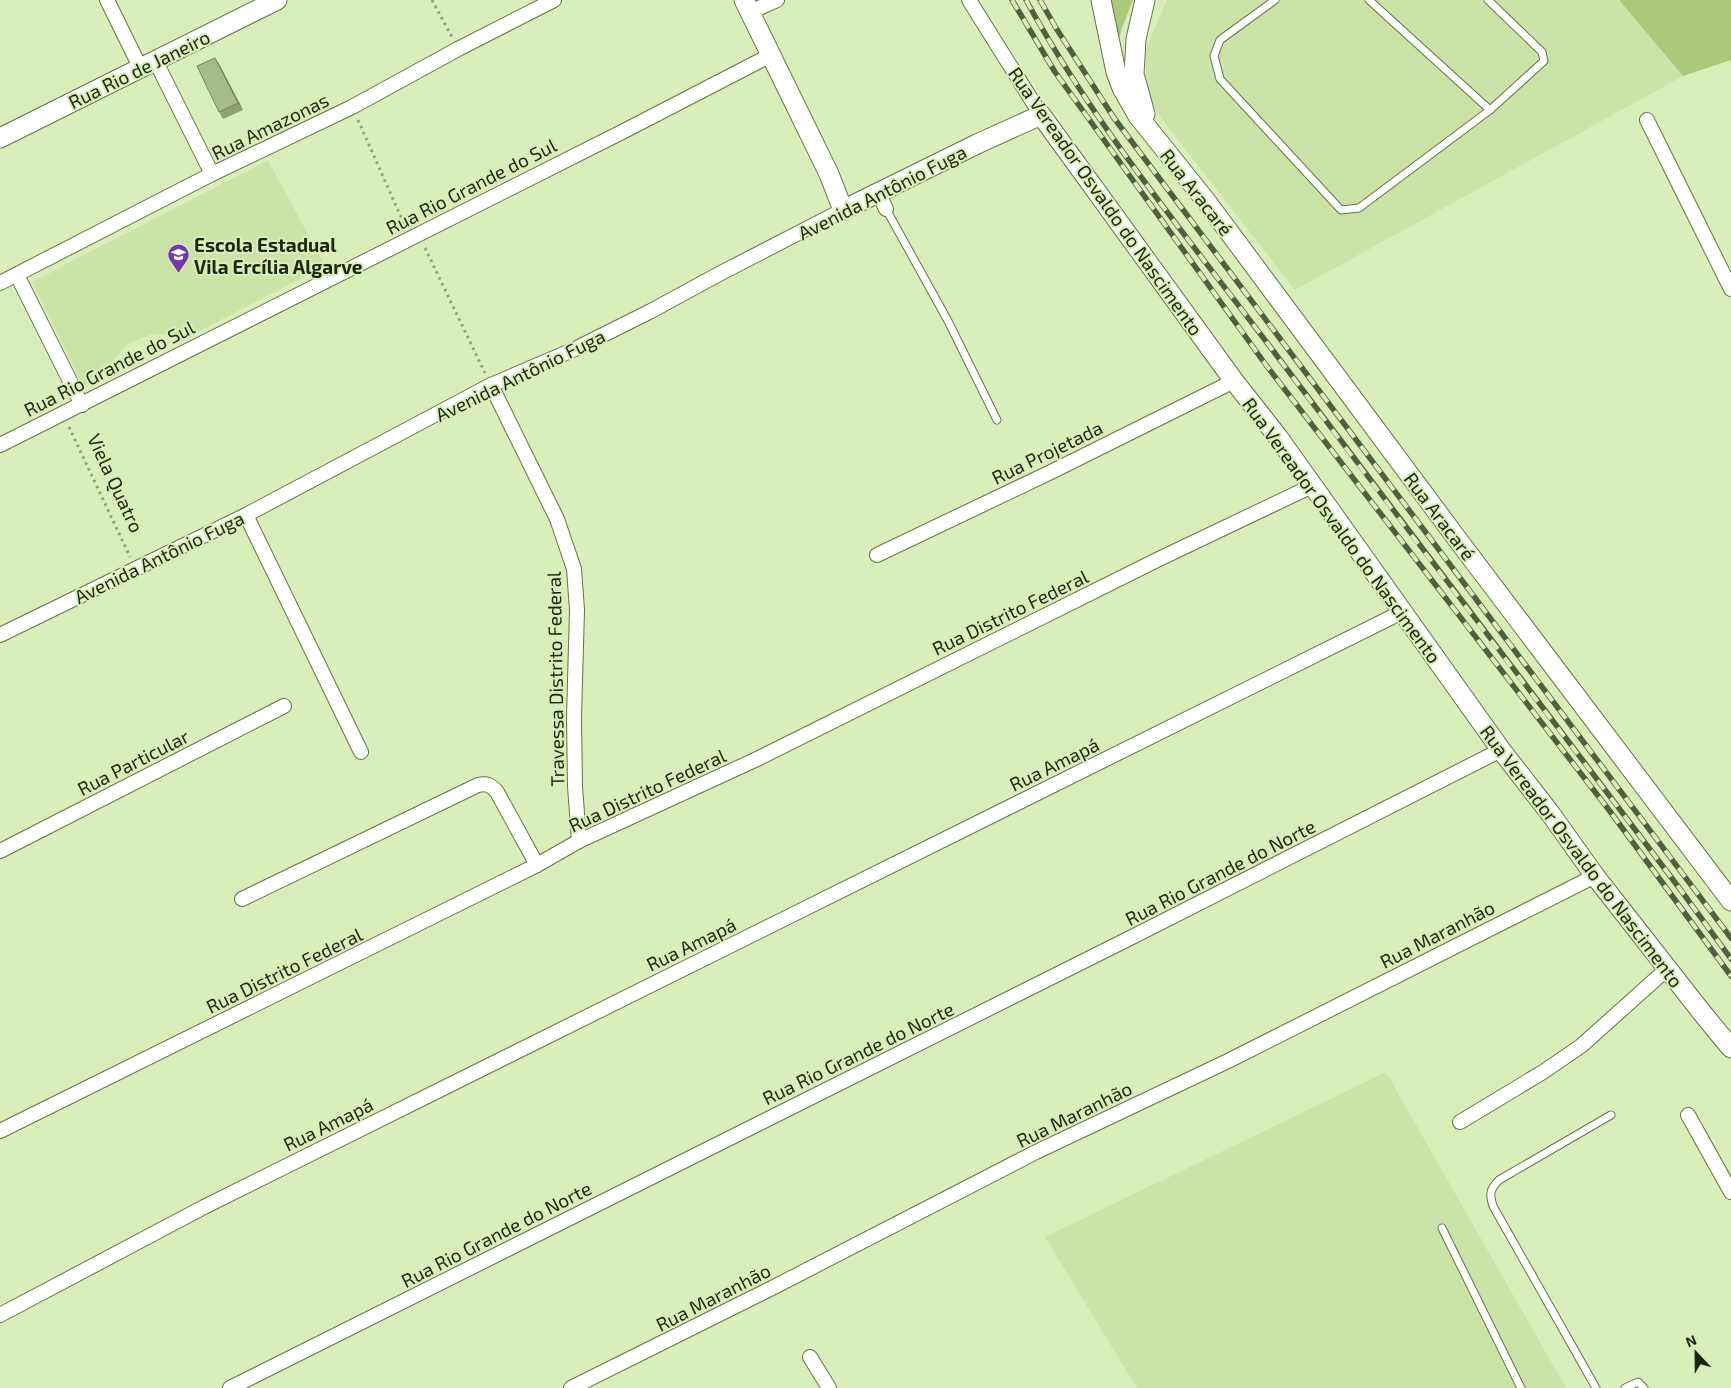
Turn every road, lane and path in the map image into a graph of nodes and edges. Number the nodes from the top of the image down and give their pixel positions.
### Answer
1 (107, 0) edge
2 (277, 0) edge
3 (432, 0) edge
4 (554, 0) edge
5 (777, 0) edge
6 (969, 0) edge
7 (1101, 0) edge
8 (1145, 0) edge
9 (1276, 0) edge
10 (1369, 0) edge
11 (1488, 0) edge
12 (747, 6) edge
13 (458, 48) junction
14 (771, 55) junction
15 (148, 64) junction
16 (352, 107) junction
17 (1490, 110) junction
18 (1041, 115) junction
19 (1647, 120) dead end
20 (1150, 130) junction
21 (0, 138) edge
22 (212, 174) junction
23 (882, 200) junction
24 (843, 210) junction
25 (414, 236) junction
26 (17, 275) junction
27 (0, 284) edge
28 (1731, 289) edge
29 (1234, 381) junction
30 (491, 386) junction
31 (82, 404) junction
32 (62, 413) junction
33 (997, 420) dead end
34 (0, 445) edge
35 (1312, 486) junction
36 (246, 516) junction
37 (877, 555) dead end
38 (135, 569) junction
39 (1402, 612) junction
40 (0, 635) edge
41 (284, 706) dead end
42 (1501, 750) junction
43 (361, 752) dead end
44 (580, 840) junction
45 (0, 851) edge
46 (537, 865) junction
47 (1595, 876) junction
48 (242, 899) dead end
49 (1731, 901) edge
50 (1667, 969) junction
51 (1731, 1048) edge
52 (1611, 1115) dead end
53 (1688, 1115) dead end
54 (1460, 1122) dead end
55 (0, 1131) edge
56 (1731, 1192) edge
57 (1442, 1228) dead end
58 (0, 1314) edge
59 (810, 1357) dead end
60 (230, 1388) edge
61 (571, 1388) edge
62 (829, 1388) edge
63 (1521, 1388) edge
64 (1596, 1388) edge
65 (1625, 1388) edge
66 (1644, 1388) edge

1 - 15 street
2 - 15 street, Rua Rio de Janeiro
3 - 13 path
4 - 13 street, Rua Amazonas
5 - 12 street
6 - 18 street, Rua Vereador Osvaldo do Nascimento
7 - 20 street, Rua Aracaré
8 - 20 street, Rua Aracaré
9 - 17 lane
10 - 17 lane
11 - 17 lane
12 - 14 street
13 - 16 street, Rua Amazonas
14 - 24 street
14 - 25 street, Rua Rio Grande do Sul
15 - 21 street, Rua Rio de Janeiro
15 - 22 street
16 - 22 street, Rua Amazonas
16 - 25 path
18 - 23 street, Avenida Antônio Fuga
18 - 29 street, Rua Vereador Osvaldo do Nascimento
19 - 28 street
20 - 49 street, Rua Aracaré
22 - 26 street, Rua Amazonas
23 - 24 street, Avenida Antônio Fuga
23 - 33 lane
24 - 30 street, Avenida Antônio Fuga
25 - 30 path
25 - 31 street, Rua Rio Grande do Sul
26 - 27 street, Rua Amazonas
26 - 31 street
29 - 35 street, Rua Vereador Osvaldo do Nascimento
29 - 37 street, Rua Projetada
30 - 36 street, Avenida Antônio Fuga
30 - 44 street, Travessa Distrito Federal
31 - 32 street, Rua Rio Grande do Sul
32 - 34 street, Rua Rio Grande do Sul
32 - 38 path, Viela Quatro
35 - 39 street, Rua Vereador Osvaldo do Nascimento
35 - 44 street, Rua Distrito Federal
36 - 38 street, Avenida Antônio Fuga
36 - 43 street
38 - 40 street, Avenida Antônio Fuga
39 - 42 street, Rua Vereador Osvaldo do Nascimento
39 - 58 street, Rua Amapá
41 - 45 street, Rua Particular
42 - 47 street, Rua Vereador Osvaldo do Nascimento
42 - 60 street, Rua Rio Grande do Norte
44 - 46 street, Rua Distrito Federal
46 - 48 street
46 - 55 street, Rua Distrito Federal
47 - 50 street, Rua Vereador Osvaldo do Nascimento
47 - 61 street, Rua Maranhão
50 - 51 street, Rua Vereador Osvaldo do Nascimento
50 - 54 street
52 - 64 lane
53 - 56 street
57 - 63 lane
59 - 62 street
65 - 66 lane

